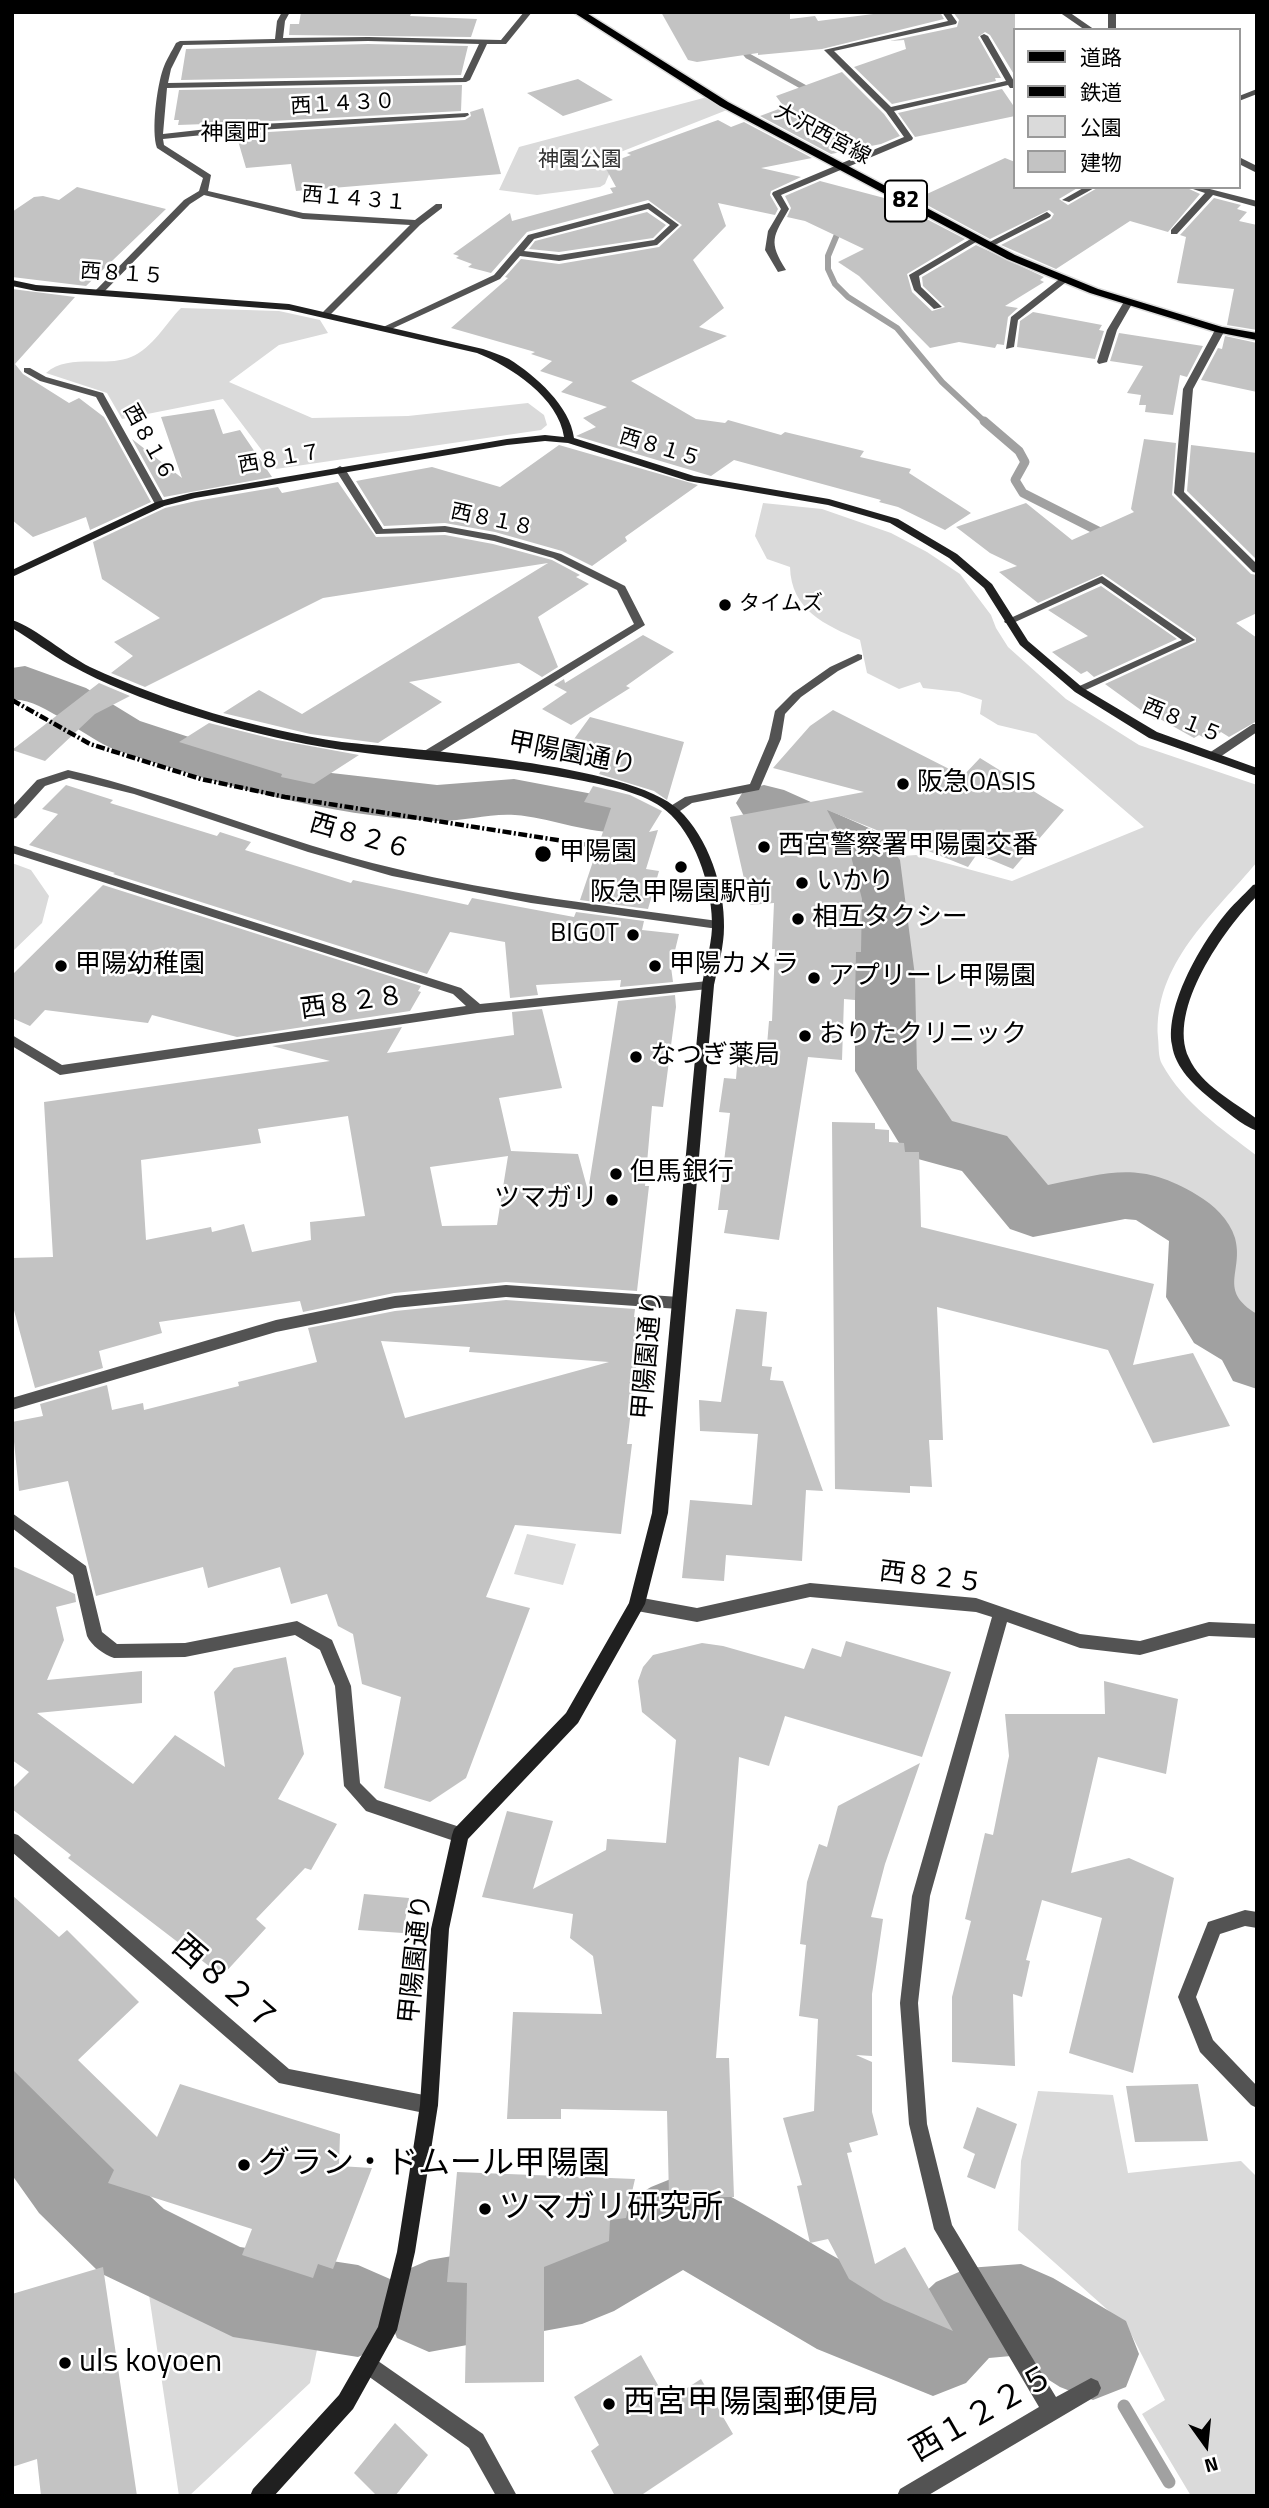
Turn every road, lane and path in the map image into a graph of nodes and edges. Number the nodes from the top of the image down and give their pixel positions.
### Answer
1 (286, 12) edge
2 (528, 12) edge
3 (578, 12) edge
4 (946, 12) edge
5 (1063, 12) edge
6 (1088, 28) edge
7 (984, 36) dead end
8 (279, 41) junction
9 (484, 42) junction
10 (1012, 85) edge
11 (163, 86) junction
12 (1257, 91) edge
13 (1241, 98) edge
14 (889, 110) junction
15 (465, 115) dead end
16 (158, 137) junction
17 (841, 167) junction
18 (1088, 189) edge
19 (1197, 189) edge
20 (203, 192) junction
21 (1210, 193) junction
22 (1066, 200) dead end
23 (1257, 204) edge
24 (439, 206) dead end
25 (1047, 215) dead end
26 (417, 223) junction
27 (1174, 232) dead end
28 (977, 239) junction
29 (988, 245) junction
30 (517, 253) junction
31 (781, 270) dead end
32 (1065, 279) junction
33 (12, 283) edge
34 (98, 293) junction
35 (1128, 302) junction
36 (937, 307) dead end
37 (326, 314) junction
38 (384, 329) junction
39 (1220, 330) junction
40 (1257, 337) edge
41 (1009, 347) dead end
42 (1102, 362) dead end
43 (27, 370) dead end
44 (569, 440) junction
45 (340, 470) junction
46 (160, 504) junction
47 (1257, 570) edge
48 (12, 574) edge
49 (1009, 621) junction
50 (12, 623) edge
51 (858, 657) dead end
52 (1079, 690) junction
53 (1257, 727) edge
54 (425, 756) junction
55 (1213, 756) junction
56 (1257, 772) edge
57 (673, 810) junction
58 (12, 815) edge
59 (12, 849) edge
60 (1257, 888) edge
61 (718, 925) junction
62 (708, 985) junction
63 (477, 1009) junction
64 (12, 1040) edge
65 (1257, 1126) edge
66 (679, 1303) junction
67 (12, 1404) edge
68 (12, 1519) edge
69 (637, 1604) junction
70 (1001, 1614) junction
71 (1257, 1631) edge
72 (460, 1835) junction
73 (12, 1841) edge
74 (1257, 1920) edge
75 (1257, 2099) edge
76 (429, 2105) junction
77 (368, 2364) junction
78 (1091, 2388) dead end
79 (1053, 2411) junction
80 (260, 2496) edge
81 (507, 2496) edge
82 (907, 2496) edge

1 - 8 street
2 - 9 street
3 - 17 main road, 大沢西宮線 / 82
4 - 14 street
5 - 6 street
7 - 10 street
8 - 9 street
8 - 11 street
9 - 11 street
10 - 14 street
11 - 16 street
12 - 13 street
14 - 17 street
15 - 16 street, 西１４３０
16 - 20 street
17 - 28 main road, 大沢西宮線 / 82
17 - 31 street
18 - 22 street
19 - 21 street
20 - 26 street, 西１４３１
20 - 34 street
21 - 23 street
21 - 27 street
24 - 26 street
25 - 29 street
26 - 37 street, 西１４３１
28 - 29 main road, 大沢西宮線 / 82
28 - 36 street
29 - 32 main road, 大沢西宮線 / 82
30 - 30 street
30 - 38 street
32 - 35 main road, 大沢西宮線 / 82
32 - 41 street
33 - 34 street, 西８１５
34 - 37 street, 西８１５
35 - 39 main road, 大沢西宮線 / 82
35 - 42 street
37 - 38 street, 西８１５
38 - 44 street, 西８１５
39 - 40 main road, 大沢西宮線 / 82
39 - 47 street
43 - 46 street, 西８１６
44 - 45 street, 西８１７
44 - 49 street, 西８１５
45 - 46 street, 西８１７
45 - 54 street, 西８１８
46 - 48 street, 西８１７
49 - 52 street, 西８１５
49 - 52 street
50 - 54 street, 甲陽園通り
51 - 57 street
52 - 55 street, 西８１５
53 - 55 street
54 - 57 street, 甲陽園通り
55 - 56 street, 西８１５
57 - 61 street, 甲陽園通り
58 - 61 street, 西８２６
59 - 63 street
60 - 65 street
61 - 62 street, 甲陽園通り
62 - 63 street, 西８２８
62 - 66 street, 甲陽園通り
63 - 64 street, 西８２８
66 - 67 street
66 - 69 street, 甲陽園通り
68 - 72 street
69 - 70 street, 西８２５
69 - 72 street, 甲陽園通り
70 - 71 street, 西８２５
70 - 79 street
72 - 76 street, 甲陽園通り
73 - 76 street, 西８２７
74 - 75 street
76 - 77 street, 甲陽園通り
77 - 80 street, 甲陽園通り
77 - 81 street
78 - 79 street, 西１２２５
79 - 82 street, 西１２２５

